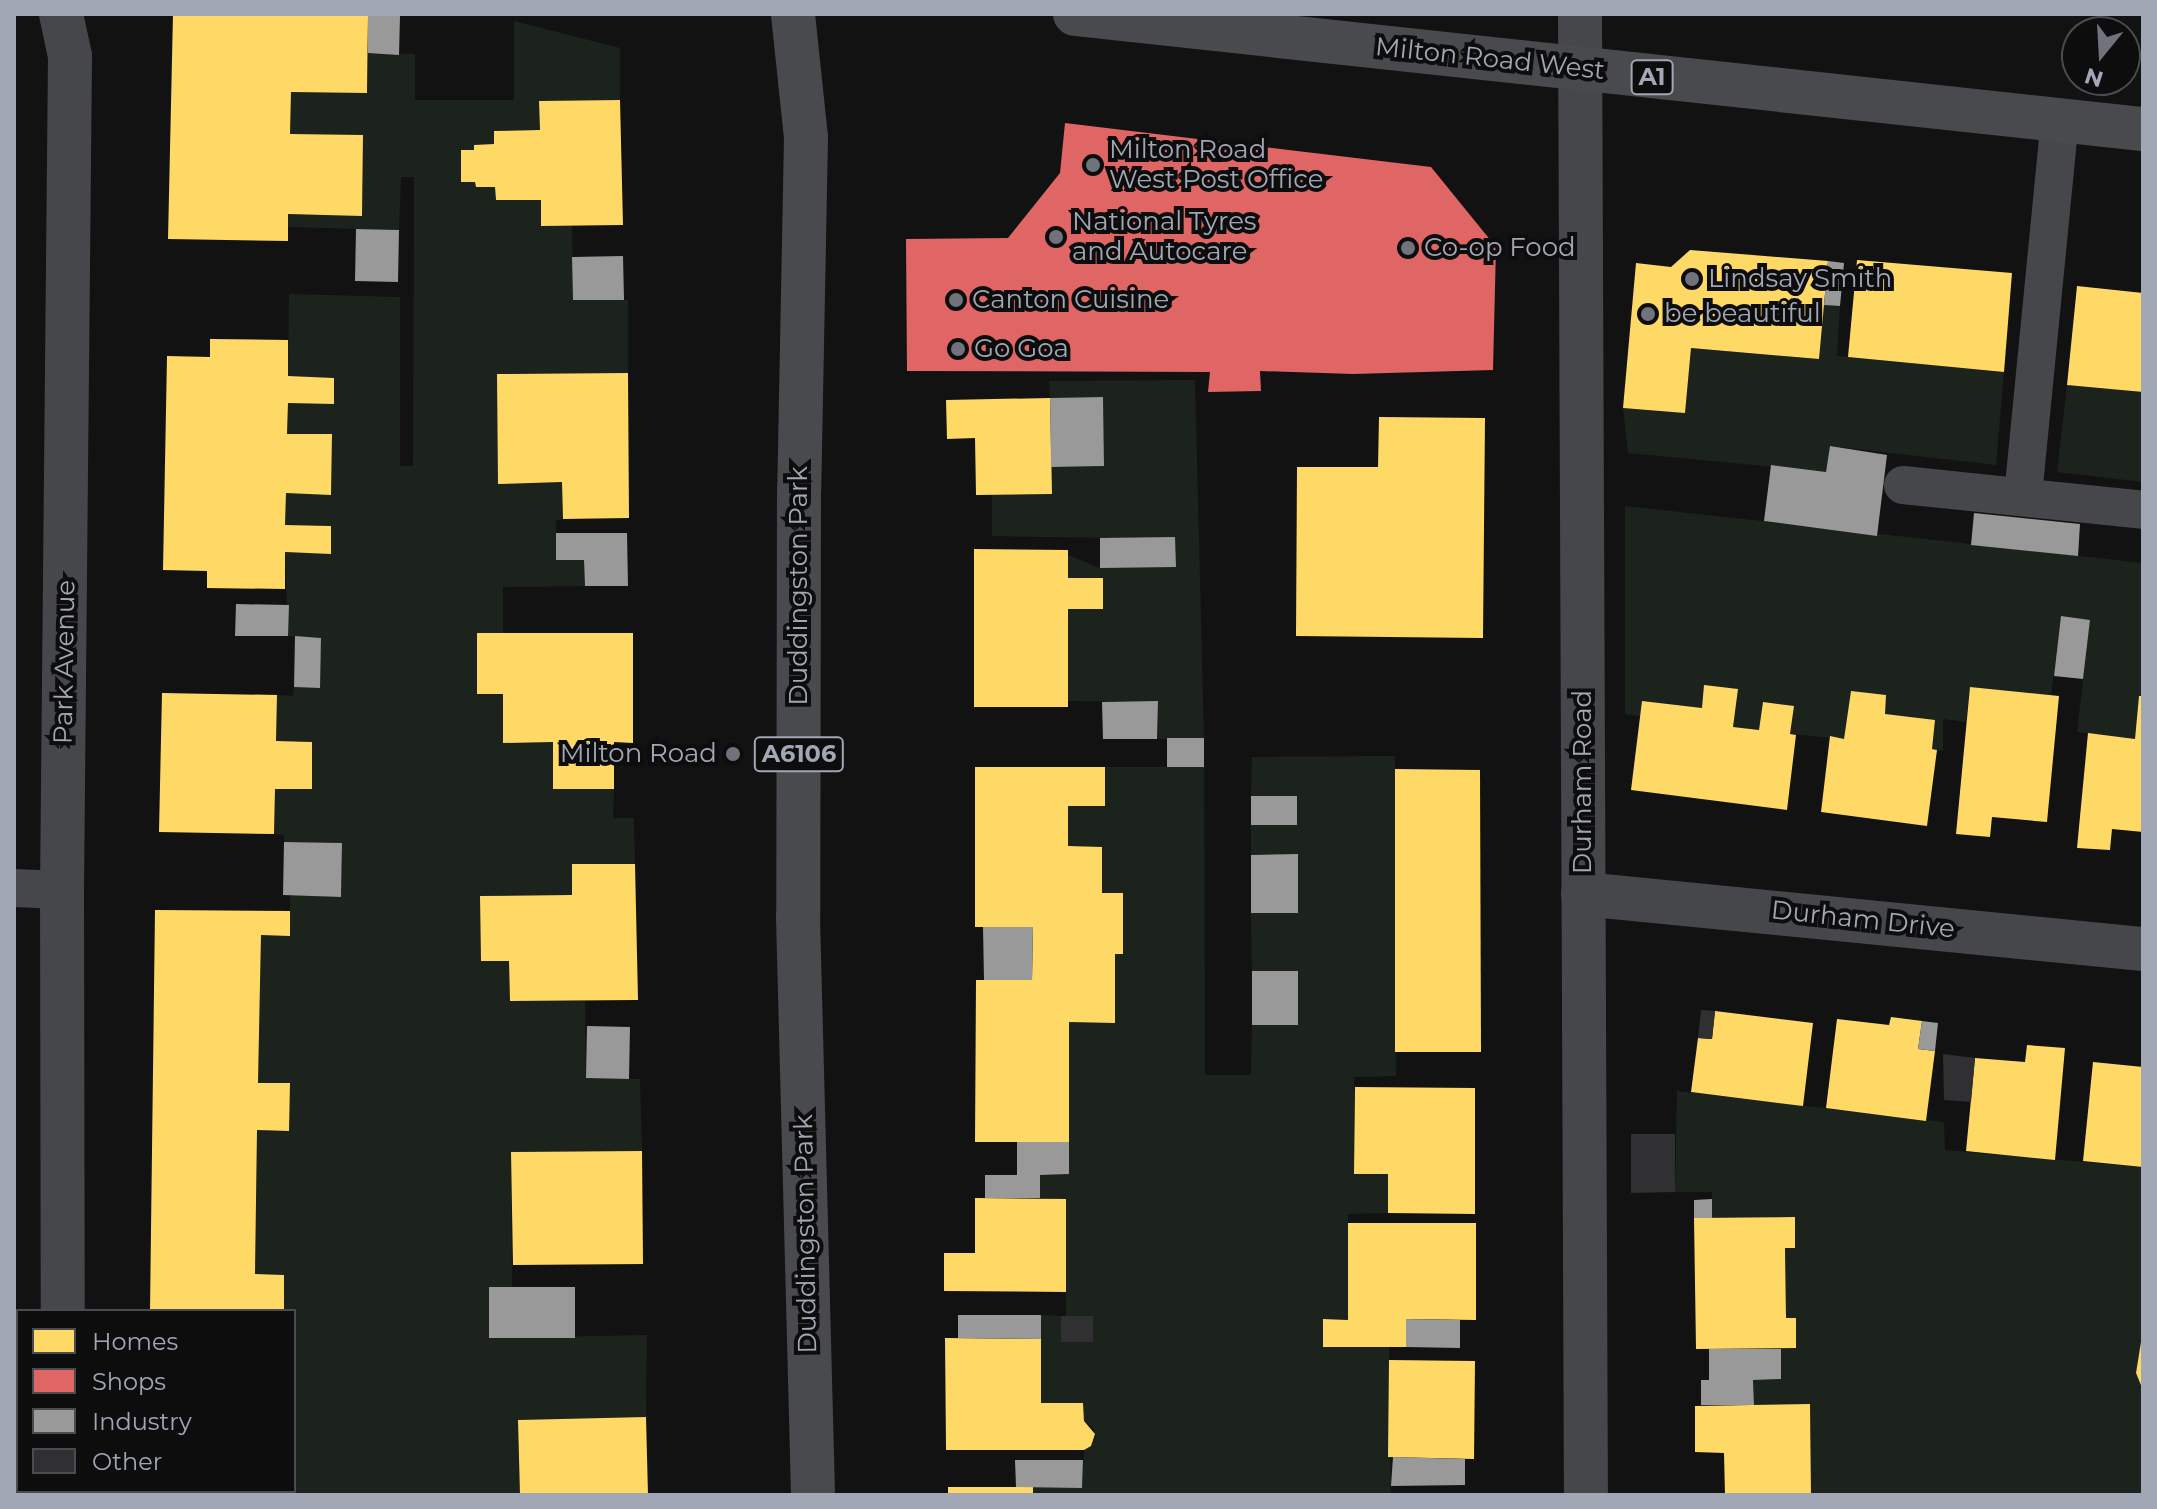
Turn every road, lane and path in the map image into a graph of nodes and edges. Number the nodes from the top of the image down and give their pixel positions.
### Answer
1 (61, 14) edge
2 (793, 14) edge
3 (1075, 14) edge
4 (1580, 14) edge
5 (1581, 69) junction
6 (2060, 121) junction
7 (2143, 129) edge
8 (1903, 485) dead end
9 (2023, 496) junction
10 (2143, 510) edge
11 (14, 888) edge
12 (62, 890) junction
13 (1583, 894) junction
14 (2143, 949) edge
15 (63, 1309) edge
16 (813, 1495) edge
17 (1586, 1495) edge

1 - 12 street, Park Avenue
2 - 16 main road, Duddingston Park / A6106
3 - 5 main road, Milton Road West / A1
4 - 5 street, Durham Road
5 - 6 main road, Milton Road West / A1
5 - 13 street, Durham Road
6 - 7 main road, Milton Road West / A1
6 - 9 lane
8 - 9 lane
9 - 10 lane
11 - 12 lane
12 - 15 street, Park Avenue
13 - 14 street, Durham Drive
13 - 17 street, Durham Road

